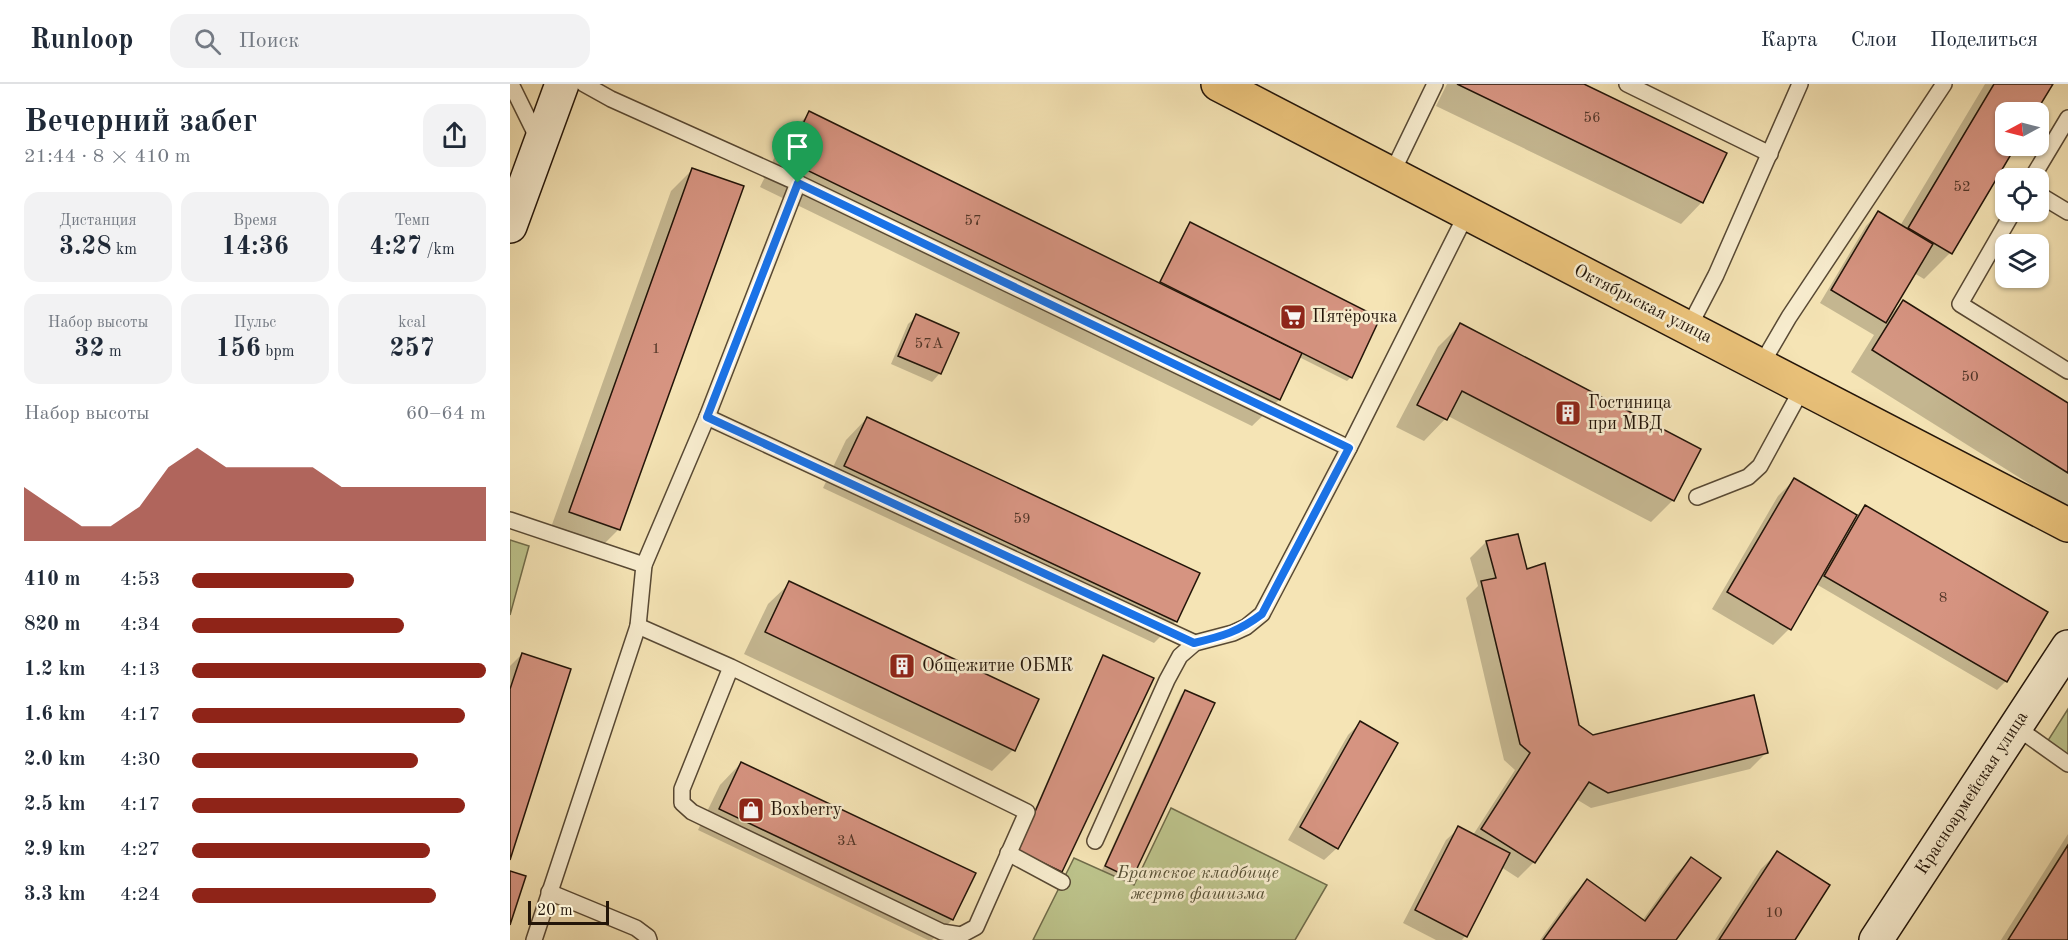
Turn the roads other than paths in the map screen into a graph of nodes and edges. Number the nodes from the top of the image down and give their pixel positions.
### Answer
1 (511, 84) edge
2 (562, 84) edge
3 (584, 84) edge
4 (1218, 84) edge
5 (1435, 84) edge
6 (1627, 84) edge
7 (1800, 84) edge
8 (1944, 84) edge
9 (2068, 118) edge
10 (540, 143) junction
11 (1770, 154) junction
12 (2038, 168) edge
13 (1392, 173) junction
14 (798, 183) junction
15 (2049, 201) edge
16 (2068, 212) edge
17 (1467, 213) junction
18 (2007, 222) edge
19 (510, 226) edge
20 (1689, 327) junction
21 (1761, 365) junction
22 (2068, 371) edge
23 (1803, 387) junction
24 (707, 417) junction
25 (1349, 448) junction
26 (1697, 497) dead end
27 (510, 520) edge
28 (2068, 525) edge
29 (644, 565) junction
30 (638, 626) junction
31 (1194, 643) junction
32 (2068, 647) edge
33 (731, 667) junction
34 (2016, 727) junction
35 (2068, 764) edge
36 (1095, 841) dead end
37 (1008, 854) junction
38 (1062, 882) dead end
39 (549, 892) junction
40 (534, 940) edge
41 (649, 940) edge
42 (1876, 940) edge

1 - 10 lane
2 - 10 street
3 - 14 lane
4 - 13 main road, Октябрьская улица
5 - 13 lane
6 - 11 lane
7 - 11 lane
8 - 21 lane
9 - 12 lane
10 - 19 street
11 - 20 lane
13 - 17 main road, Октябрьская улица
14 - 24 lane
14 - 25 lane
15 - 16 lane
17 - 20 main road, Октябрьская улица
17 - 25 lane
18 - 22 lane
20 - 21 main road, Октябрьская улица
21 - 23 main road, Октябрьская улица
23 - 26 lane
23 - 28 main road, Октябрьская улица
24 - 29 lane
24 - 31 lane
25 - 31 lane
27 - 29 lane
29 - 30 lane
30 - 33 lane
30 - 39 lane
31 - 36 lane
32 - 34 street, Красноармейская улица
33 - 37 lane
33 - 37 lane
34 - 35 lane
34 - 42 street, Красноармейская улица
37 - 38 lane
39 - 40 lane
39 - 41 lane

